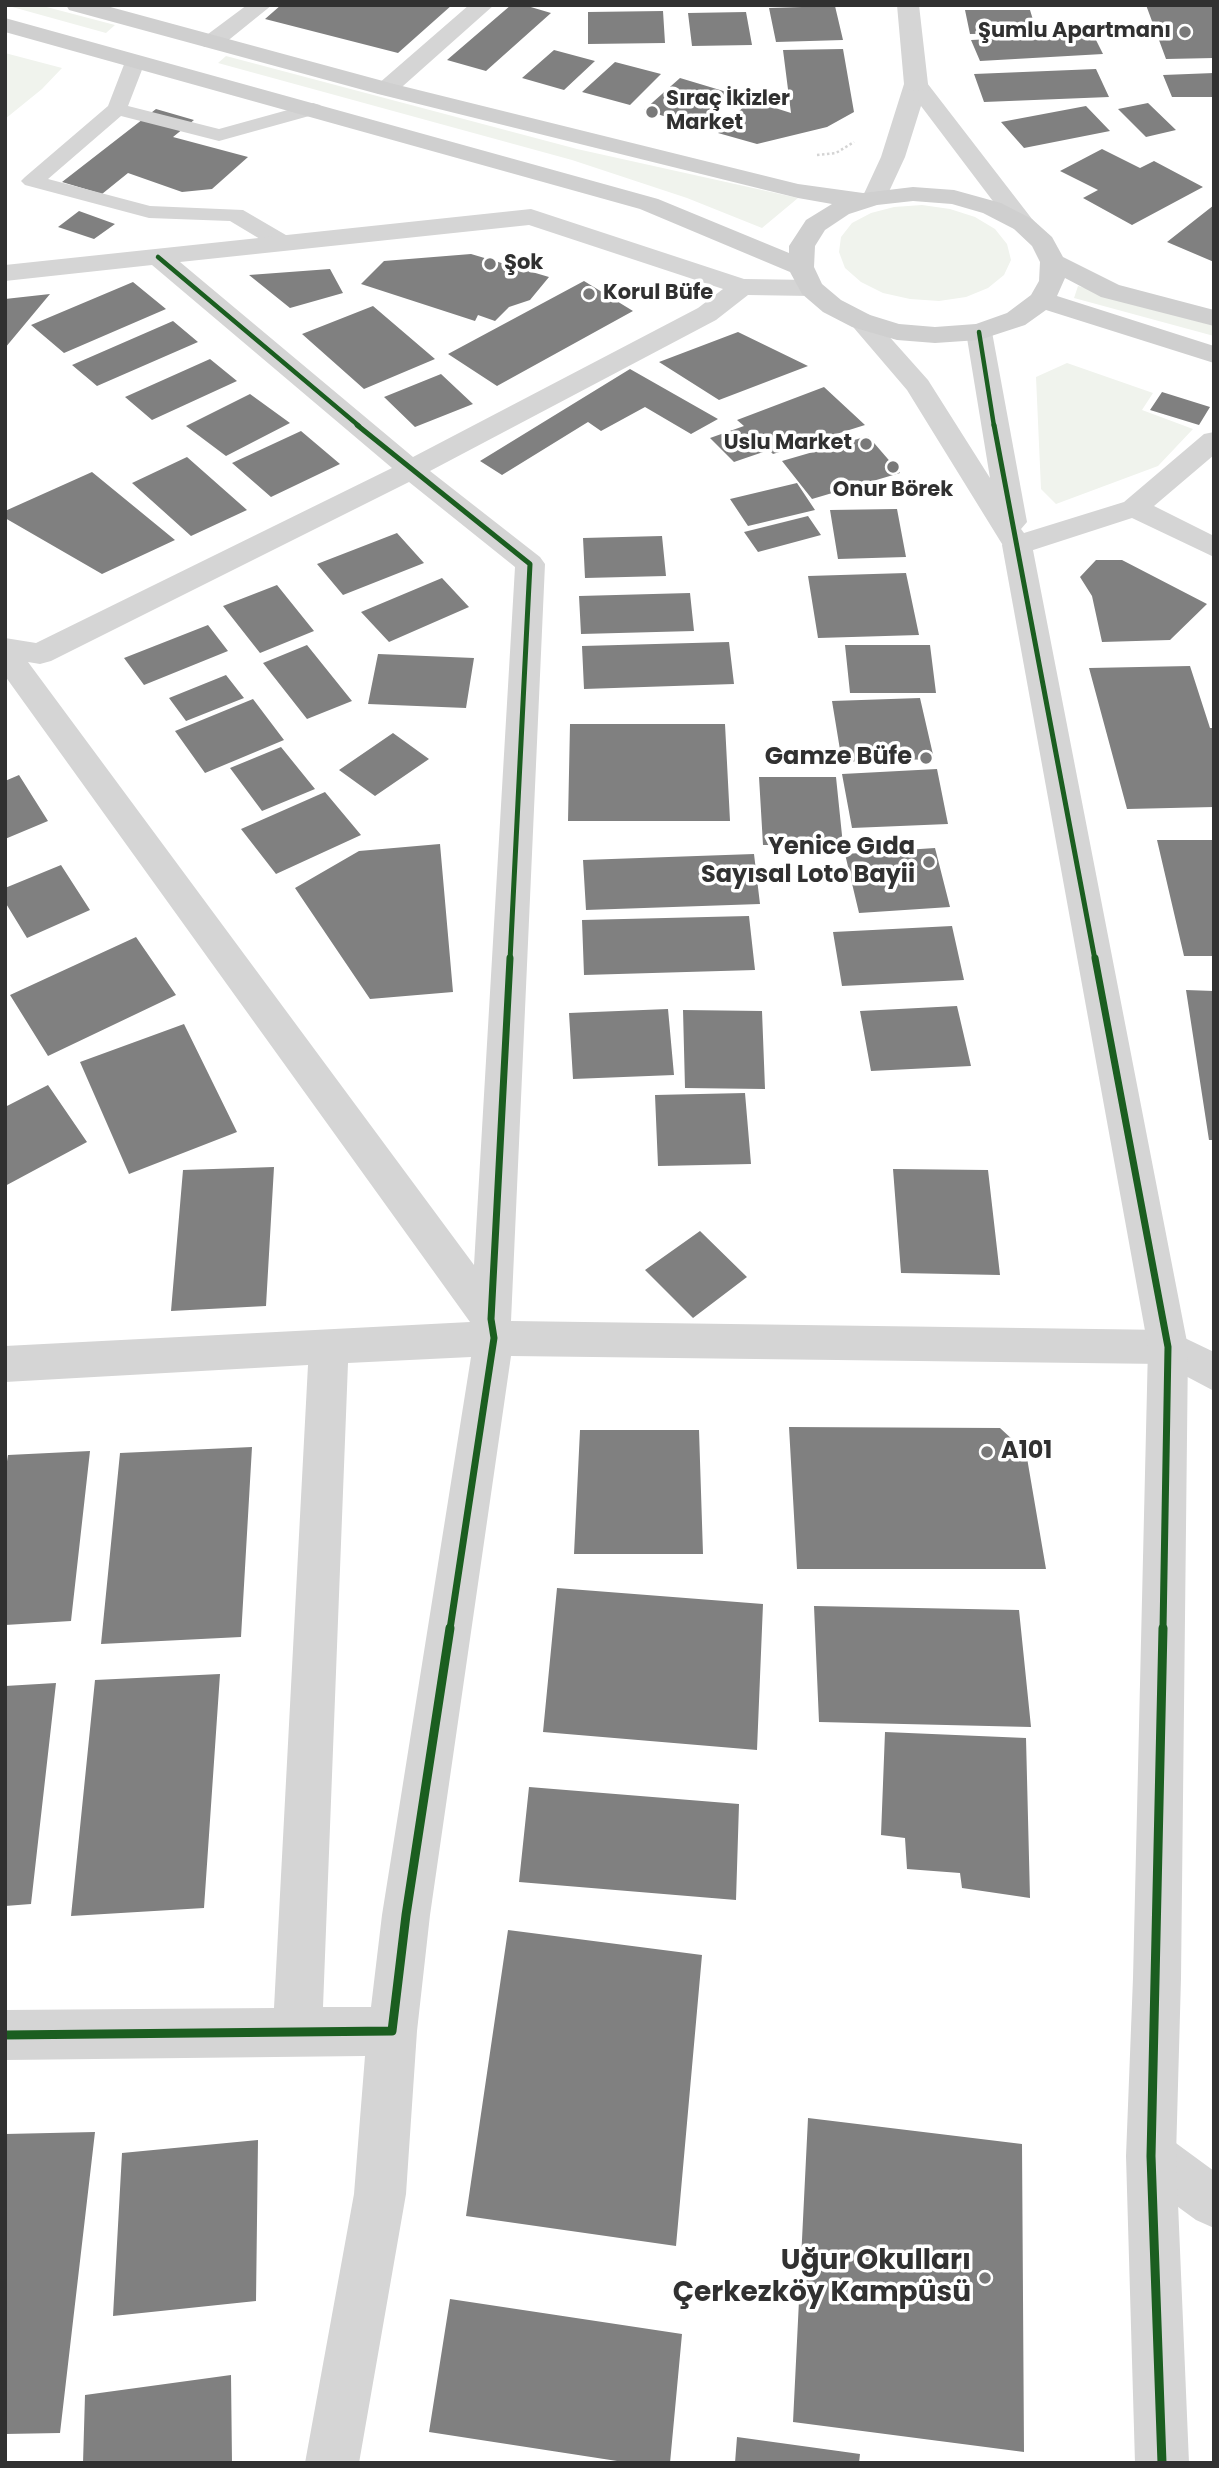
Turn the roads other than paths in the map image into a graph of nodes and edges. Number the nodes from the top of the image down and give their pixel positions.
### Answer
1 (77, 5) edge
2 (261, 5) edge
3 (483, 5) edge
4 (908, 5) edge
5 (139, 23) junction
6 (5, 24) edge
7 (212, 42) junction
8 (101, 51) junction
9 (135, 62) junction
10 (174, 72) junction
11 (916, 85) junction
12 (386, 89) junction
13 (117, 109) junction
14 (313, 109) junction
15 (869, 199) junction
16 (1023, 224) junction
17 (283, 243) junction
18 (158, 257) junction
19 (1053, 262) junction
20 (5, 273) edge
21 (806, 277) junction
22 (741, 287) junction
23 (1042, 300) junction
24 (1214, 318) edge
25 (861, 321) junction
26 (979, 332) junction
27 (1214, 355) edge
28 (1214, 440) edge
29 (411, 470) junction
30 (1133, 508) junction
31 (1017, 545) junction
32 (1214, 548) edge
33 (5, 648) edge
34 (5, 653) edge
35 (492, 1328) junction
36 (329, 1347) junction
37 (1168, 1347) junction
38 (5, 1364) edge
39 (1214, 1373) edge
40 (391, 2031) junction
41 (297, 2032) junction
42 (5, 2035) edge
43 (1151, 2156) junction
44 (1214, 2202) edge
45 (332, 2463) edge
46 (1162, 2463) edge

1 - 5 main road
2 - 7 street
3 - 12 street
4 - 11 street
5 - 7 main road
5 - 8 main road
6 - 8 main road
7 - 10 main road
7 - 12 main road
8 - 9 main road
9 - 10 main road
9 - 13 lane
10 - 14 main road
11 - 15 street
11 - 16 street
12 - 15 main road
13 - 14 lane
13 - 17 lane
14 - 21 main road
15 - 16 main road
15 - 21 main road
16 - 19 main road
17 - 18 street
17 - 22 street
18 - 20 street
18 - 29 street
19 - 23 main road
19 - 24 main road
21 - 22 street
21 - 25 main road
22 - 29 street
23 - 26 main road
23 - 27 main road
25 - 26 main road
25 - 31 street
26 - 31 street
28 - 30 street
29 - 33 street
29 - 35 street
30 - 31 street
30 - 32 street
31 - 37 street
34 - 35 street
35 - 36 street
35 - 37 street
35 - 40 street
36 - 38 street
36 - 41 street
37 - 39 street
37 - 43 street
40 - 41 street
40 - 45 street
41 - 42 street
43 - 44 street
43 - 46 street

